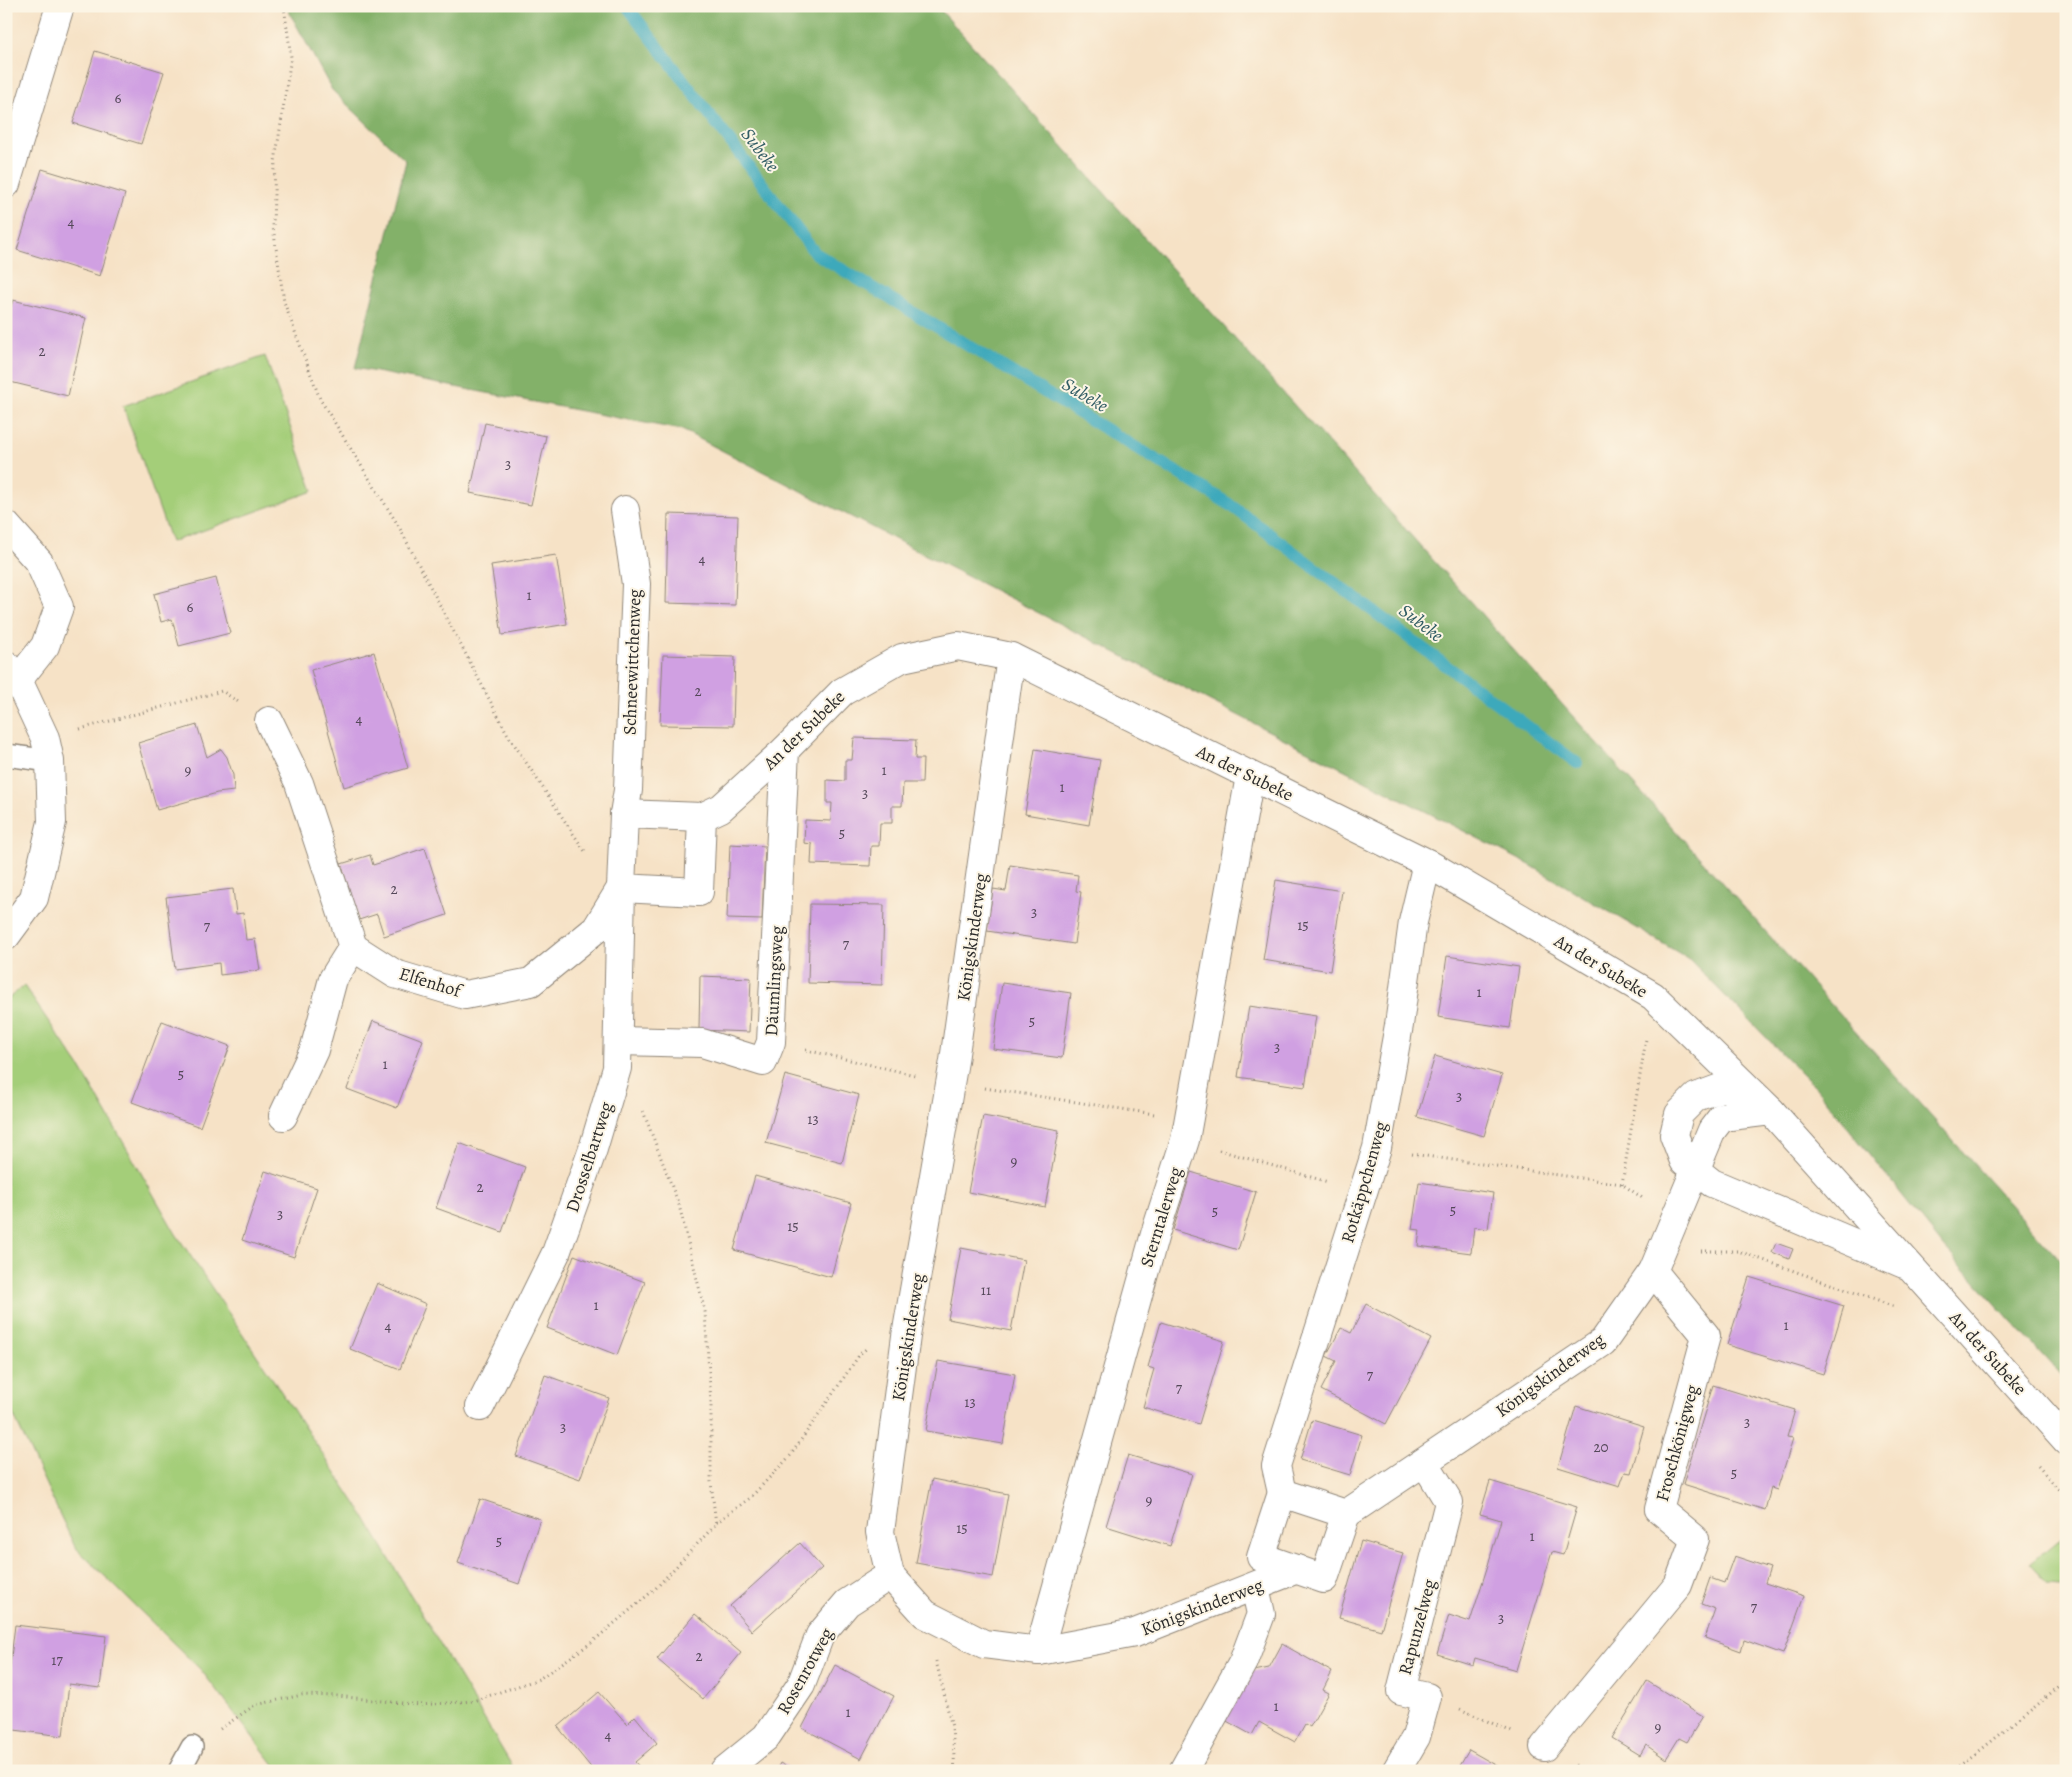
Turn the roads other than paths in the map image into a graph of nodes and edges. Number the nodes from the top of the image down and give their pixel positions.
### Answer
1 (60, 6) edge
2 (6, 184) edge
3 (625, 510) dead end
4 (6, 524) edge
5 (1011, 657) junction
6 (12, 672) edge
7 (269, 721) dead end
8 (47, 750) junction
9 (785, 750) junction
10 (6, 755) edge
11 (1250, 776) junction
12 (624, 814) junction
13 (702, 817) junction
14 (1426, 863) junction
15 (621, 888) junction
16 (6, 936) edge
17 (353, 947) junction
18 (618, 1041) junction
19 (1771, 1111) junction
20 (283, 1116) dead end
21 (1695, 1169) junction
22 (1657, 1261) junction
23 (1911, 1266) junction
24 (480, 1407) dead end
25 (2066, 1440) edge
26 (1425, 1463) junction
27 (1282, 1493) junction
28 (1346, 1514) junction
29 (1297, 1569) junction
30 (890, 1575) junction
31 (1255, 1587) junction
32 (1039, 1651) junction
33 (192, 1747) road end
34 (1544, 1747) road end
35 (180, 1771) edge
36 (724, 1771) edge
37 (1183, 1771) edge
38 (1396, 1771) edge

1 - 2 street
3 - 12 street, Schneewittchenweg
4 - 6 street
5 - 9 street, An der Subeke
5 - 11 street, An der Subeke
5 - 30 street, Königskinderweg
6 - 8 street
7 - 17 street
8 - 10 lane
8 - 16 street
9 - 13 street, An der Subeke
9 - 18 street, Däumlingsweg
11 - 14 street, An der Subeke
11 - 32 street, Sterntalerweg
12 - 13 street
12 - 15 street
13 - 15 street
14 - 19 street, An der Subeke
14 - 27 street, Rotkäppchenweg
15 - 17 street, Elfenhof
15 - 18 street, Drosselbartweg
17 - 20 street
18 - 24 street, Drosselbartweg
19 - 21 street, Königskinderweg
19 - 21 street, An der Subeke
19 - 23 street, An der Subeke
21 - 22 street, Königskinderweg
21 - 23 street, An der Subeke
22 - 26 street, Königskinderweg
22 - 34 street, Froschkönigweg
23 - 25 street, An der Subeke
26 - 28 street, Königskinderweg
26 - 38 street, Rapunzelweg
27 - 28 street
27 - 29 street, Königskinderweg
28 - 29 street, Königskinderweg
29 - 31 street, Königskinderweg
30 - 32 street, Königskinderweg
30 - 36 street, Rosenrotweg
31 - 32 street, Königskinderweg
31 - 37 street
33 - 35 lane

